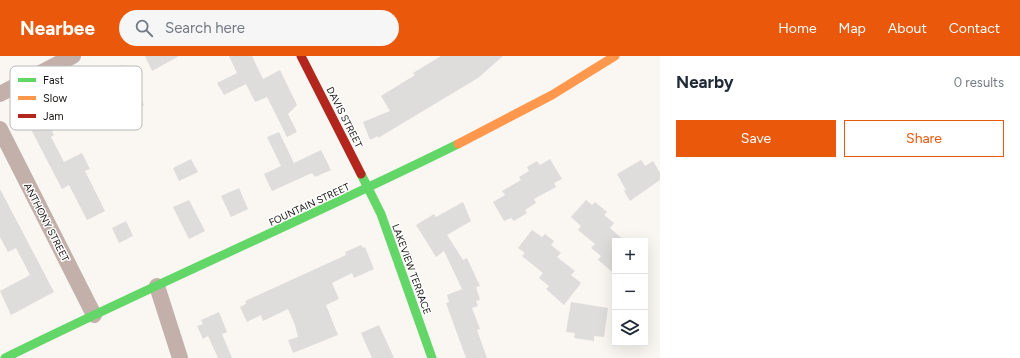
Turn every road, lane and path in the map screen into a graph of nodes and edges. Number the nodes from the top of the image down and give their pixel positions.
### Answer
1 (73, 56) edge
2 (301, 56) edge
3 (615, 56) edge
4 (54, 66) edge
5 (10, 89) edge
6 (0, 94) edge
7 (0, 129) edge
8 (369, 189) junction
9 (157, 286) junction
10 (94, 315) junction
11 (5, 358) edge
12 (180, 358) edge
13 (432, 358) edge

1 - 4 street
2 - 8 main road, DAVIS STREET
3 - 8 main road, FOUNTAIN STREET
5 - 6 street
7 - 10 street, ANTHONY STREET
8 - 9 main road, FOUNTAIN STREET
8 - 13 main road, LAKEVIEW TERRACE
9 - 10 main road, FOUNTAIN STREET
9 - 12 street
10 - 11 main road, FOUNTAIN STREET

